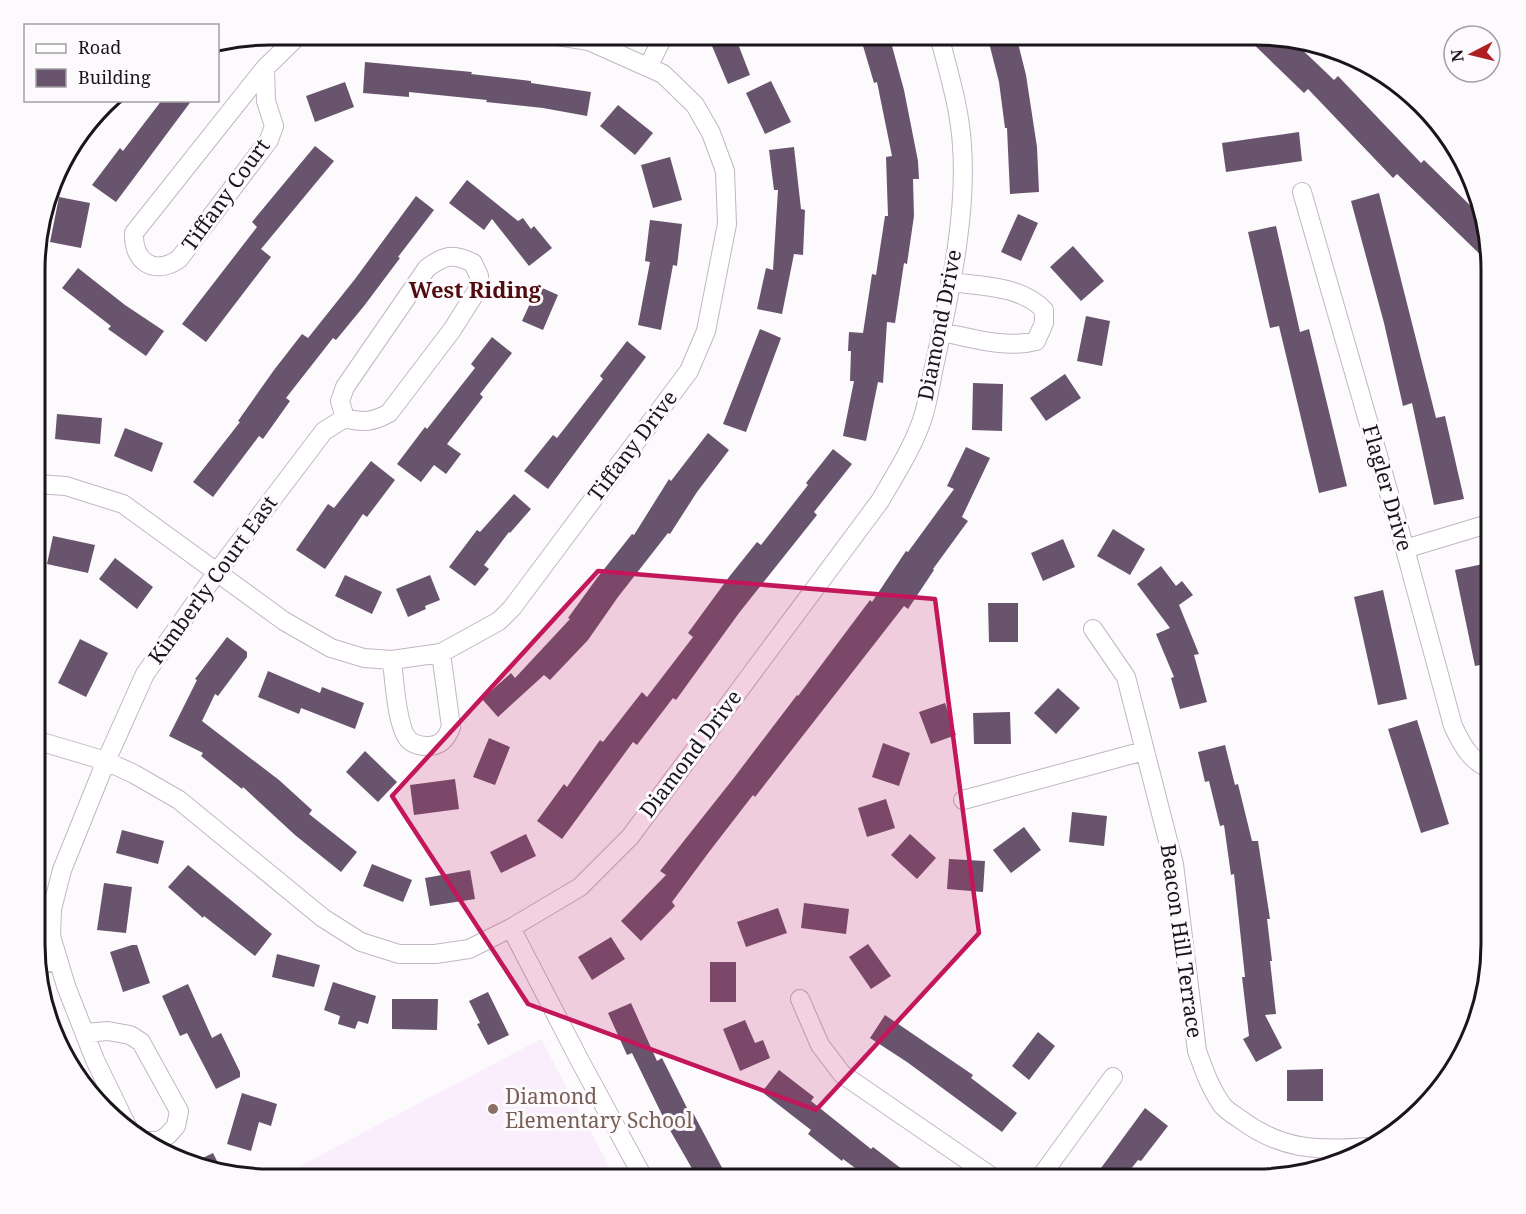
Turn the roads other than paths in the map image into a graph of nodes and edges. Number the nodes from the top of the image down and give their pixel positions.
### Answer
1 (288, 45) edge
2 (612, 45) edge
3 (659, 45) edge
4 (942, 45) edge
5 (648, 67) junction
6 (265, 68) junction
7 (1302, 192) dead end
8 (950, 282) junction
9 (941, 332) junction
10 (345, 418) junction
11 (45, 484) edge
12 (1481, 526) edge
13 (1405, 549) junction
14 (217, 572) junction
15 (1093, 629) dead end
16 (441, 653) junction
17 (392, 660) junction
18 (45, 742) edge
19 (1144, 751) junction
20 (106, 761) junction
21 (1481, 765) edge
22 (963, 800) dead end
23 (511, 928) junction
24 (58, 961) junction
25 (45, 963) edge
26 (800, 999) dead end
27 (85, 1033) junction
28 (1113, 1077) dead end
29 (120, 1111) edge
30 (160, 1140) edge
31 (1351, 1148) edge
32 (639, 1169) edge
33 (980, 1169) edge
34 (1046, 1169) edge

1 - 6 street, Tiffany Court
2 - 5 street, Tiffany Drive
3 - 5 street
4 - 8 street, Diamond Drive
5 - 16 street, Tiffany Drive
6 - 6 street, Tiffany Court
7 - 13 street, Flagler Drive
8 - 9 street, Diamond Drive
8 - 9 street
9 - 23 street, Diamond Drive
10 - 10 street
10 - 14 street, Kimberly Court East
11 - 14 street, Tiffany Drive
12 - 13 street
13 - 21 street, Flagler Drive
14 - 17 street, Tiffany Drive
14 - 20 street, Kimberly Court East
15 - 19 street, Beacon Hill Terrace
16 - 17 street, Tiffany Drive
16 - 17 street
18 - 20 street, Diamond Drive
19 - 22 street
19 - 31 street, Beacon Hill Terrace
20 - 23 street, Diamond Drive
20 - 24 street, Kimberly Court East
23 - 32 street
24 - 25 street
24 - 27 street, Kimberly Court East
26 - 33 street
27 - 29 street, Kimberly Court East
27 - 30 street
28 - 34 street

